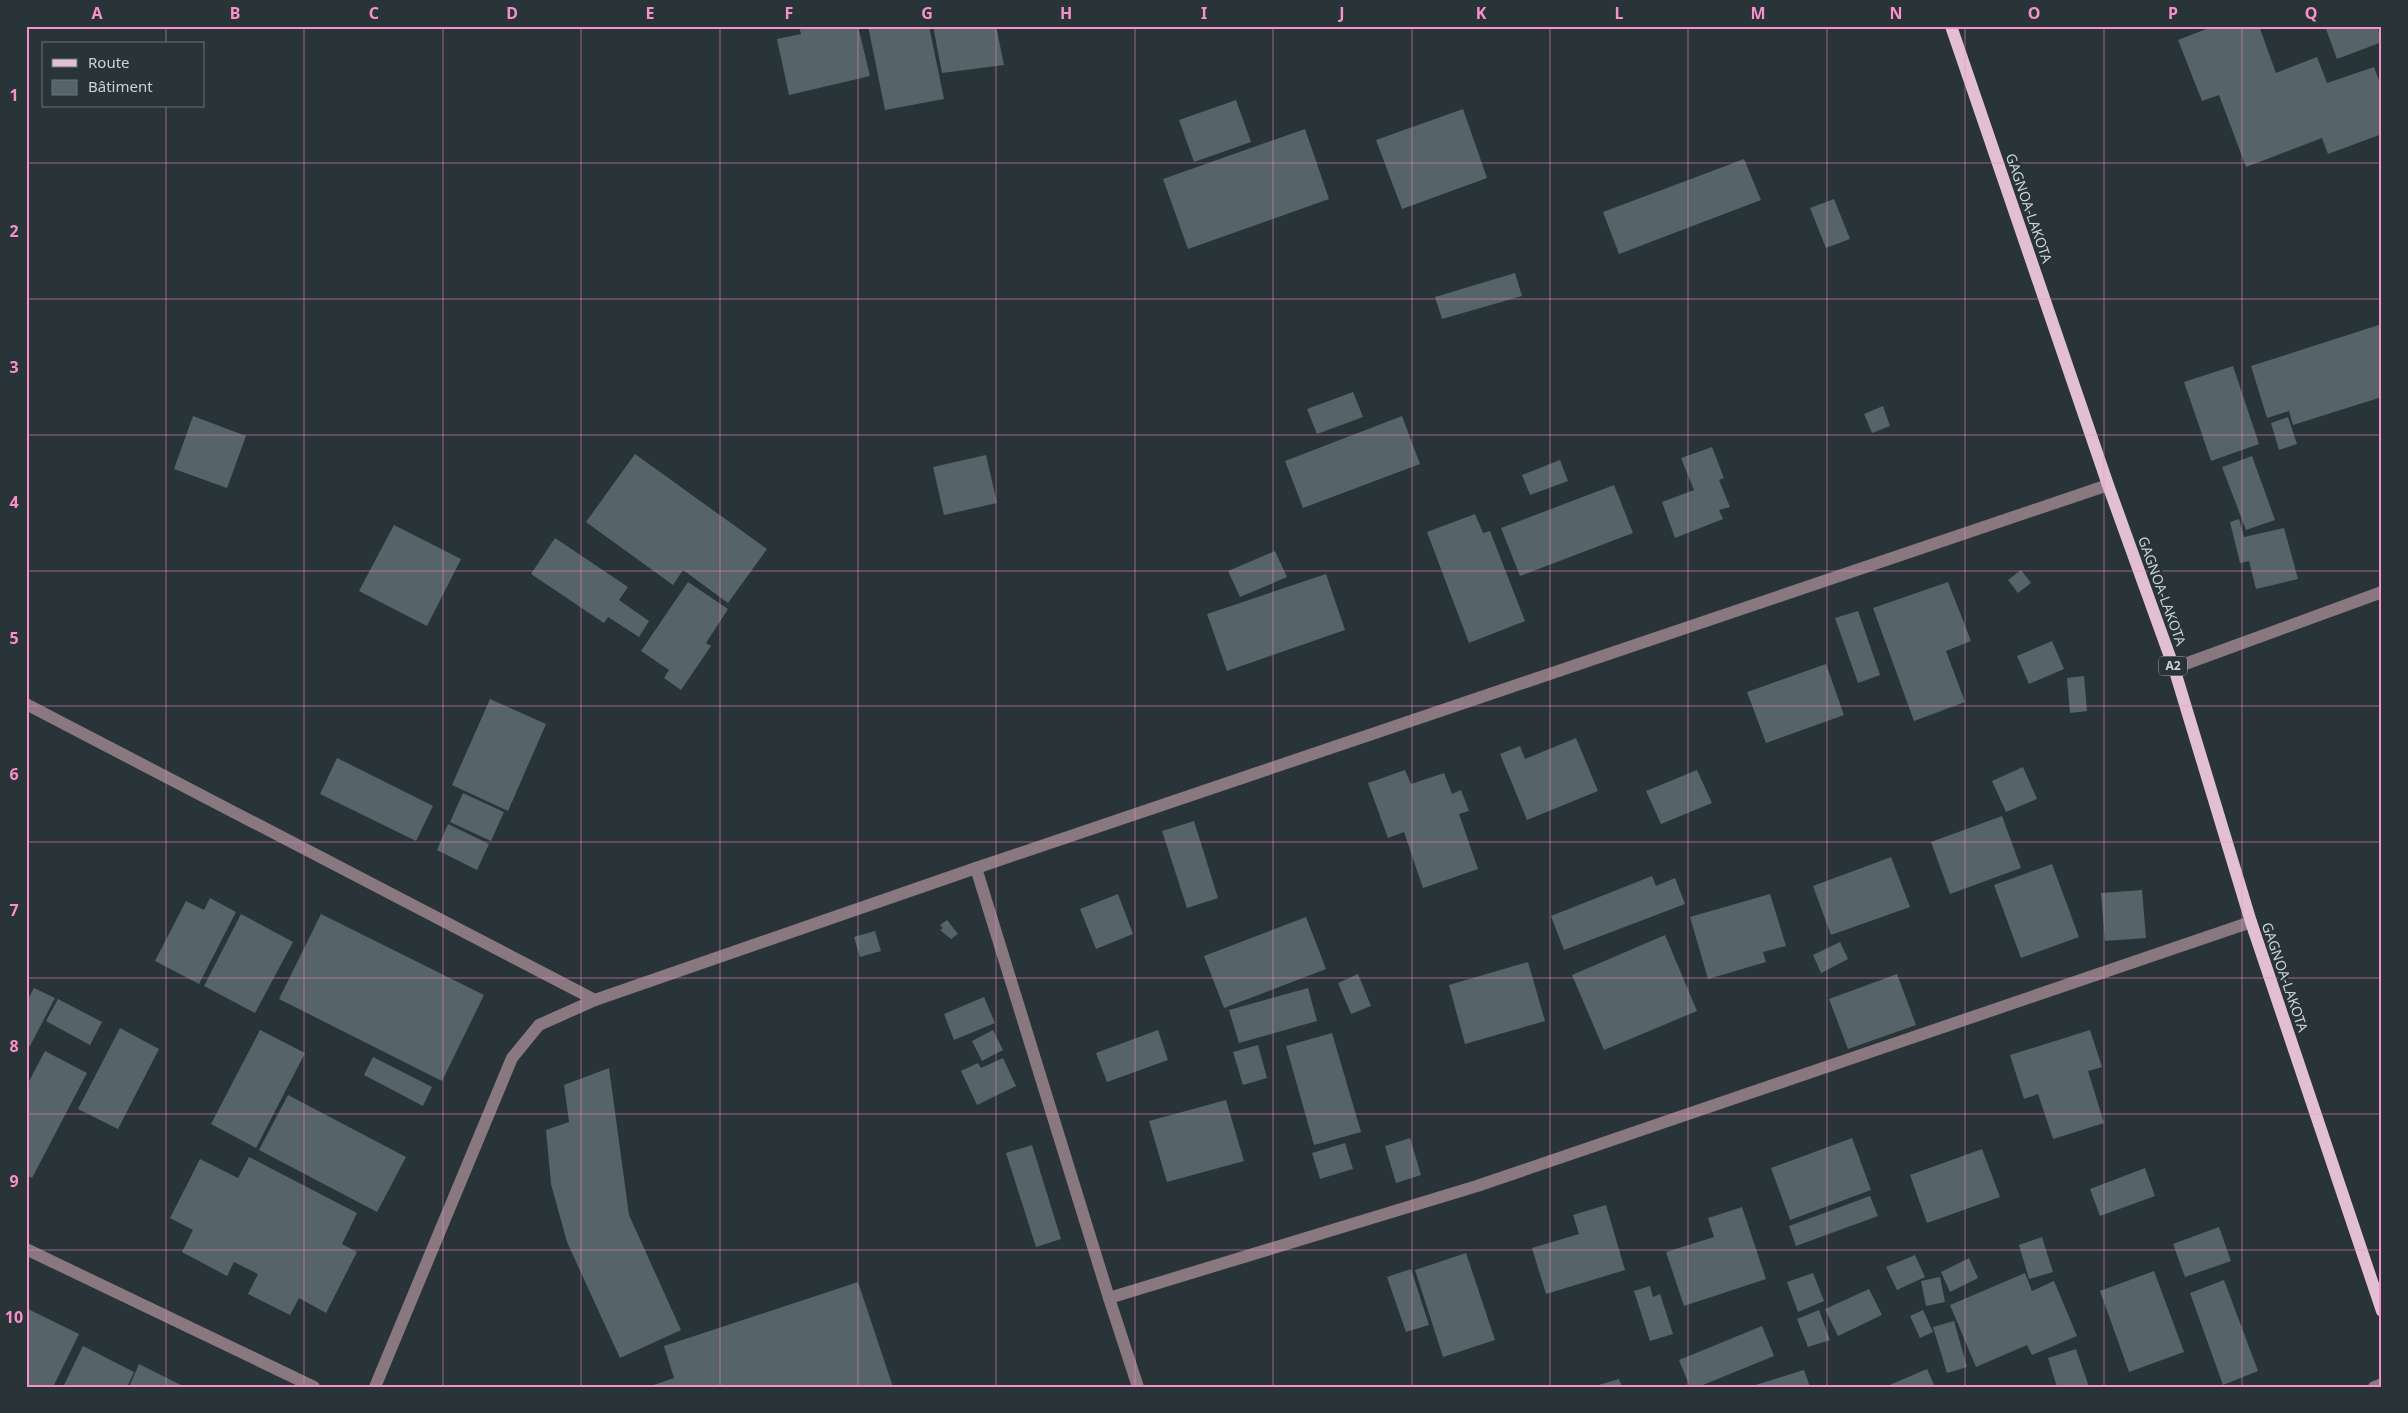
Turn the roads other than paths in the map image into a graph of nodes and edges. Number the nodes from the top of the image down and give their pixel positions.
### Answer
1 (1951, 26) edge
2 (2108, 486) junction
3 (2382, 592) edge
4 (2174, 668) junction
5 (26, 704) edge
6 (976, 868) junction
7 (2251, 922) junction
8 (595, 1000) junction
9 (26, 1249) edge
10 (1109, 1298) junction
11 (2382, 1311) edge
12 (2382, 1384) edge
13 (314, 1387) edge
14 (375, 1387) edge
15 (1138, 1387) edge
16 (2374, 1387) edge

1 - 2 main road, GAGNOA-LAKOTA / A2
2 - 4 main road, GAGNOA-LAKOTA / A2
2 - 6 street
3 - 4 street
4 - 7 main road, GAGNOA-LAKOTA / A2
5 - 8 street
6 - 8 street
6 - 10 street
7 - 10 street
7 - 11 main road, GAGNOA-LAKOTA / A2
8 - 14 street
9 - 13 street
10 - 15 street
12 - 16 street

